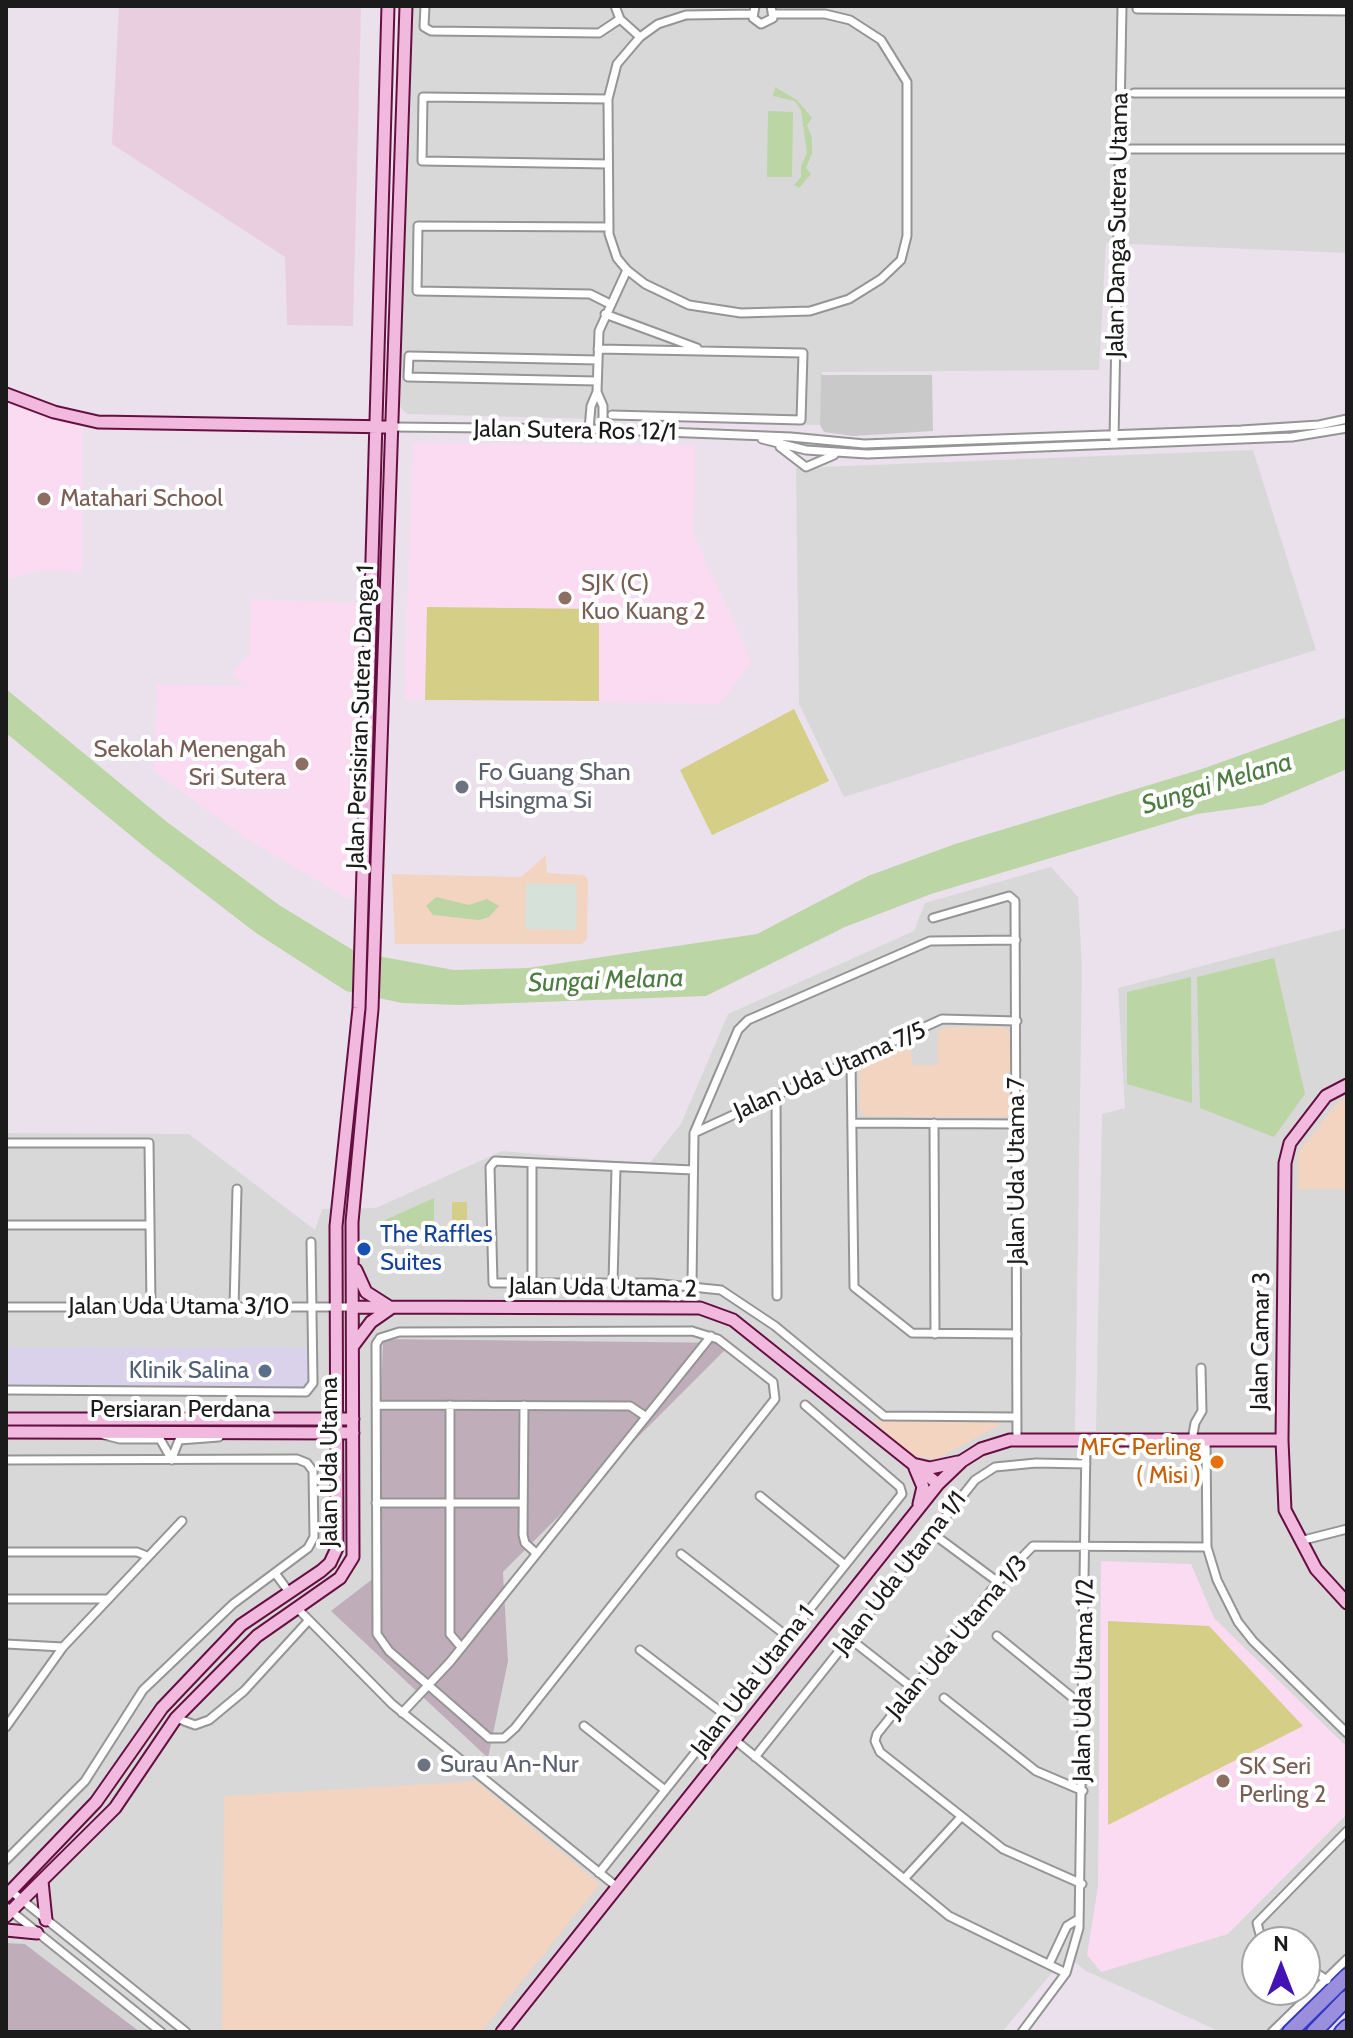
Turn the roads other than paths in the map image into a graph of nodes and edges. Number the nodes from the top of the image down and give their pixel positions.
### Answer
1 (388, 6) edge
2 (406, 6) edge
3 (425, 6) edge
4 (615, 6) edge
5 (1122, 6) edge
6 (772, 8) edge
7 (1137, 9) dead end
8 (754, 10) edge
9 (1347, 11) edge
10 (620, 19) junction
11 (640, 37) junction
12 (1134, 93) dead end
13 (1347, 93) edge
14 (608, 99) junction
15 (1120, 149) junction
16 (1347, 149) edge
17 (608, 164) junction
18 (608, 227) junction
19 (627, 270) junction
20 (610, 304) junction
21 (605, 314) junction
22 (598, 349) junction
23 (703, 351) junction
24 (598, 360) junction
25 (597, 381) junction
26 (597, 392) junction
27 (6, 394) edge
28 (612, 415) dead end
29 (1347, 419) edge
30 (375, 426) junction
31 (393, 427) junction
32 (1347, 428) edge
33 (589, 429) junction
34 (603, 430) junction
35 (756, 437) junction
36 (806, 438) junction
37 (1010, 438) junction
38 (1114, 439) junction
39 (775, 443) junction
40 (1010, 448) junction
41 (806, 450) junction
42 (836, 454) junction
43 (933, 918) dead end
44 (1016, 940) junction
45 (359, 1008) joint
46 (372, 1009) joint
47 (1017, 1021) junction
48 (851, 1061) junction
49 (1347, 1085) edge
50 (776, 1095) junction
51 (852, 1123) junction
52 (934, 1123) junction
53 (1017, 1124) junction
54 (694, 1133) junction
55 (6, 1143) edge
56 (532, 1163) junction
57 (616, 1168) junction
58 (693, 1170) junction
59 (237, 1189) dead end
60 (6, 1225) edge
61 (150, 1225) junction
62 (311, 1242) dead end
63 (352, 1262) junction
64 (613, 1282) junction
65 (692, 1284) junction
66 (532, 1285) junction
67 (777, 1296) dead end
68 (6, 1307) edge
69 (151, 1307) junction
70 (234, 1307) junction
71 (312, 1307) junction
72 (337, 1307) junction
73 (353, 1307) junction
74 (391, 1308) junction
75 (935, 1334) junction
76 (1017, 1334) junction
77 (711, 1336) junction
78 (353, 1346) junction
79 (1201, 1368) dead end
80 (6, 1390) edge
81 (337, 1392) junction
82 (376, 1405) junction
83 (450, 1405) junction
84 (524, 1405) junction
85 (805, 1405) dead end
86 (645, 1416) junction
87 (1017, 1417) junction
88 (6, 1419) edge
89 (316, 1419) junction
90 (337, 1419) junction
91 (353, 1419) junction
92 (6, 1432) edge
93 (99, 1432) junction
94 (236, 1433) junction
95 (315, 1433) junction
96 (337, 1433) junction
97 (353, 1433) junction
98 (1017, 1440) junction
99 (1086, 1440) junction
100 (1192, 1440) junction
101 (1206, 1440) junction
102 (1282, 1440) junction
103 (6, 1460) edge
104 (172, 1460) junction
105 (962, 1461) junction
106 (337, 1462) junction
107 (912, 1464) junction
108 (1086, 1464) junction
109 (938, 1484) junction
110 (760, 1496) dead end
111 (376, 1503) junction
112 (450, 1503) junction
113 (523, 1503) junction
114 (917, 1510) junction
115 (182, 1521) dead end
116 (1347, 1529) edge
117 (932, 1533) junction
118 (1300, 1541) junction
119 (1085, 1545) junction
120 (1207, 1547) junction
121 (6, 1552) edge
122 (536, 1553) junction
123 (681, 1554) dead end
124 (147, 1556) junction
125 (845, 1565) junction
126 (275, 1573) junction
127 (998, 1582) junction
128 (289, 1592) junction
129 (6, 1599) edge
130 (106, 1599) junction
131 (1347, 1603) edge
132 (298, 1609) junction
133 (309, 1620) junction
134 (997, 1636) dead end
135 (788, 1637) junction
136 (849, 1638) junction
137 (6, 1644) edge
138 (63, 1647) junction
139 (461, 1647) junction
140 (640, 1650) dead end
141 (428, 1685) junction
142 (914, 1689) junction
143 (944, 1698) dead end
144 (1083, 1706) junction
145 (402, 1713) junction
146 (725, 1715) junction
147 (176, 1718) junction
148 (584, 1726) dead end
149 (6, 1727) edge
150 (1347, 1733) edge
151 (735, 1740) junction
152 (755, 1757) junction
153 (665, 1790) junction
154 (1083, 1791) junction
155 (961, 1817) junction
156 (47, 1823) junction
157 (1347, 1831) edge
158 (62, 1837) junction
159 (6, 1860) edge
160 (599, 1873) junction
161 (904, 1879) junction
162 (42, 1881) junction
163 (1082, 1884) junction
164 (617, 1887) junction
165 (8, 1894) edge
166 (22, 1901) junction
167 (8, 1912) edge
168 (46, 1920) junction
169 (1077, 1920) junction
170 (1257, 1926) edge
171 (6, 1930) edge
172 (37, 1933) junction
173 (1347, 1959) edge
174 (1050, 1962) junction
175 (1066, 1973) junction
176 (1321, 1976) edge
177 (1347, 1976) edge
178 (1327, 1980) junction
179 (1347, 1998) edge
180 (1347, 2027) edge
181 (161, 2032) edge
182 (186, 2032) edge
183 (502, 2032) edge
184 (1022, 2032) edge
185 (1272, 2032) edge
186 (1290, 2032) edge
187 (1314, 2032) edge
188 (1342, 2032) edge

1 - 30 main road, Jalan Persisiran Sutera Danga 1
2 - 31 main road, Jalan Persisiran Sutera Danga 1
3 - 10 street
4 - 10 street
5 - 15 street, Jalan Danga Sutera Utama
6 - 8 street
6 - 19 street
7 - 9 street
8 - 11 street
10 - 11 street
11 - 14 street
12 - 13 street
14 - 17 street
14 - 17 street
15 - 16 street
15 - 38 street, Jalan Danga Sutera Utama
17 - 18 street
18 - 19 street
18 - 20 street
19 - 20 street
20 - 21 street
21 - 22 street
21 - 23 street
22 - 23 street
22 - 24 street
23 - 28 street, Jalan Sutera Ros 12/1
24 - 25 street
24 - 25 street
25 - 26 street
26 - 33 street
26 - 34 street
27 - 30 main road
29 - 38 street
30 - 31 main road
30 - 45 main road, Jalan Persisiran Sutera Danga 1
31 - 33 street, Jalan Sutera Ros 12/1
31 - 46 main road, Jalan Persisiran Sutera Danga 1
32 - 38 street
33 - 34 street, Jalan Sutera Ros 12/1
34 - 35 street, Jalan Sutera Ros 12/1
35 - 36 street, Jalan Sutera Ros 12/1
35 - 39 street, Jalan Sutera Ros 12/1
36 - 37 street, Jalan Sutera Ros 12/1
36 - 41 street
37 - 38 street, Jalan Sutera Ros 12/1
37 - 40 street
38 - 40 street
39 - 41 street, Jalan Sutera Ros 12/1
39 - 42 street
40 - 42 street
41 - 42 street, Jalan Sutera Ros 12/1
43 - 44 street, Jalan Uda Utama 7
44 - 47 street, Jalan Uda Utama 7
44 - 54 street
45 - 72 main road, Jalan Uda Utama
46 - 63 main road, Jalan Uda Utama
47 - 48 street, Jalan Uda Utama 7/5
47 - 53 street, Jalan Uda Utama 7
48 - 50 street, Jalan Uda Utama 7/5
48 - 51 street
49 - 102 main road, Jalan Camar 3
50 - 54 street, Jalan Uda Utama 7/5
50 - 67 street
51 - 52 street
51 - 75 street
52 - 53 street
52 - 75 street
53 - 76 street, Jalan Uda Utama 7
54 - 58 street
55 - 61 street
56 - 57 street
56 - 66 street
56 - 66 street
57 - 58 street
57 - 64 street
58 - 65 street
59 - 70 street
60 - 61 street
61 - 69 street
62 - 71 street
63 - 73 main road, Jalan Uda Utama
63 - 74 main road
64 - 65 street
64 - 66 street
65 - 87 street
68 - 69 street, Jalan Uda Utama 3/10
69 - 70 street, Jalan Uda Utama 3/10
70 - 71 street, Jalan Uda Utama 3/10
71 - 72 street, Jalan Uda Utama 3/10
71 - 80 street
72 - 73 street, Jalan Uda Utama 3/10
72 - 81 main road, Jalan Uda Utama
73 - 74 main road, Jalan Uda Utama 2
73 - 78 main road, Jalan Uda Utama
74 - 78 main road
74 - 107 main road, Jalan Uda Utama 2
75 - 76 street
76 - 87 street, Jalan Uda Utama 7
77 - 82 street
77 - 86 street
77 - 141 street
78 - 91 main road, Jalan Uda Utama
79 - 100 street
81 - 89 main road
81 - 90 main road, Jalan Uda Utama
82 - 83 street
82 - 111 street
83 - 84 street
83 - 112 street
84 - 86 street
84 - 113 street
85 - 125 street
86 - 122 street
87 - 98 street, Jalan Uda Utama 7
88 - 89 main road, Persiaran Perdana
89 - 90 main road, Persiaran Perdana
90 - 91 main road, Persiaran Perdana
90 - 96 main road, Jalan Uda Utama
91 - 97 main road, Jalan Uda Utama
92 - 93 main road, Persiaran Perdana
93 - 94 main road, Persiaran Perdana
93 - 104 street
94 - 95 main road, Persiaran Perdana
94 - 104 street
95 - 96 main road, Persiaran Perdana
95 - 106 main road
96 - 97 main road, Persiaran Perdana
96 - 106 main road, Jalan Uda Utama
97 - 132 main road, Jalan Uda Utama
98 - 99 main road, Jalan Uda Utama 1
98 - 105 main road, Jalan Uda Utama 1
99 - 100 main road, Jalan Uda Utama 1
99 - 108 street, Jalan Uda Utama 1/2
100 - 101 main road, Jalan Uda Utama 1
101 - 102 main road, Jalan Uda Utama 1
101 - 120 street
102 - 118 main road, Jalan Camar 3
103 - 104 street
104 - 126 street
105 - 107 main road
105 - 109 main road, Jalan Uda Utama 1
106 - 128 main road, Jalan Uda Utama
107 - 109 main road, Jalan Uda Utama 2
107 - 114 main road
108 - 117 street, Jalan Uda Utama 1/1
108 - 119 street, Jalan Uda Utama 1/2
109 - 114 main road, Jalan Uda Utama 1
110 - 125 street
111 - 112 street
111 - 141 street
112 - 113 street
112 - 139 street
113 - 122 street
114 - 151 main road, Jalan Uda Utama 1
115 - 124 street
116 - 118 street
117 - 127 street
117 - 136 street, Jalan Uda Utama 1/1
118 - 131 main road, Jalan Camar 3
119 - 120 street, Jalan Uda Utama 1/3
119 - 127 street, Jalan Uda Utama 1/3
119 - 144 street, Jalan Uda Utama 1/2
120 - 150 street
121 - 124 street
122 - 139 street
123 - 135 street
124 - 130 street
125 - 135 street
126 - 128 street
126 - 156 street
127 - 142 street, Jalan Uda Utama 1/3
128 - 158 main road, Jalan Uda Utama
129 - 130 street
130 - 138 street
132 - 133 street
132 - 147 main road, Jalan Uda Utama
133 - 145 street
133 - 147 street
134 - 144 street
135 - 146 street
136 - 142 street
136 - 152 street, Jalan Uda Utama 1/1
137 - 138 street
138 - 149 street
139 - 141 street
140 - 146 street
141 - 145 street
142 - 155 street, Jalan Uda Utama 1/3
143 - 154 street
144 - 154 street, Jalan Uda Utama 1/2
145 - 160 street
146 - 153 street
147 - 162 main road, Jalan Uda Utama
148 - 153 street
151 - 152 street
151 - 164 main road, Jalan Uda Utama 1
152 - 161 street
153 - 160 street
154 - 163 street, Jalan Uda Utama 1/2
155 - 161 street
155 - 163 street, Jalan Uda Utama 1/3
156 - 158 street
156 - 159 street
157 - 170 street
158 - 165 main road, Jalan Uda Utama
160 - 164 street
161 - 174 street
162 - 166 main road, Jalan Uda Utama
162 - 168 main road
163 - 169 street, Jalan Uda Utama 1/2
164 - 183 main road, Jalan Uda Utama 1
165 - 166 street
166 - 167 main road, Jalan Uda Utama
166 - 168 street
167 - 172 street
168 - 182 street
169 - 174 street, Jalan Uda Utama 1/2
169 - 175 street, Jalan Uda Utama 1/2
171 - 172 main road
172 - 181 street
173 - 178 street
174 - 175 street
175 - 184 street
176 - 178 street
177 - 186 highway
178 - 185 street
179 - 187 highway
180 - 188 highway

